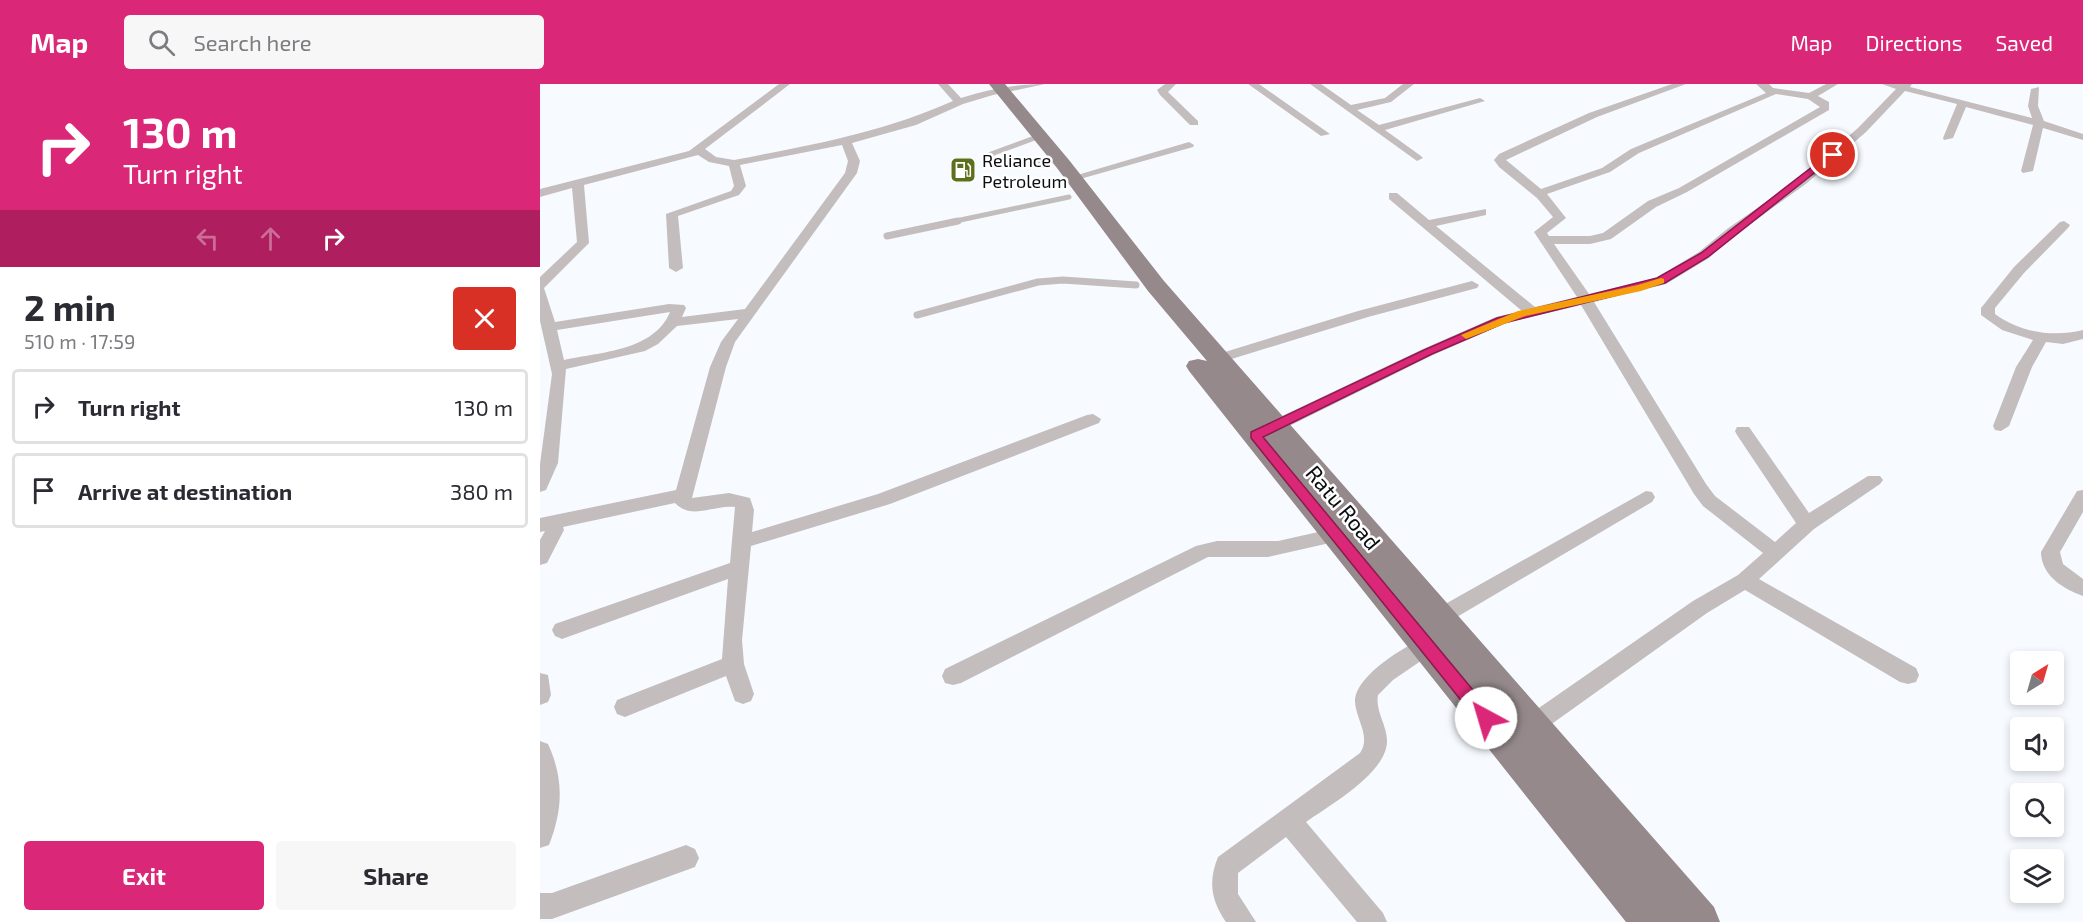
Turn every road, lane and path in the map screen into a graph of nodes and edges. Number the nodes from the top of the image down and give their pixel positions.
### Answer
1 (785, 84) edge
2 (943, 84) edge
3 (1041, 84) edge
4 (1171, 84) edge
5 (1253, 84) edge
6 (1315, 84) edge
7 (1409, 84) edge
8 (1682, 84) edge
9 (1833, 84) edge
10 (1887, 84) edge
11 (1904, 86) edge
12 (1766, 87) edge
13 (994, 88) edge
14 (2036, 89) dead end
15 (1811, 96) junction
16 (959, 102) junction
17 (1480, 102) dead end
18 (1963, 103) junction
19 (1349, 109) junction
20 (1194, 123) dead end
21 (2039, 123) junction
22 (1377, 129) junction
23 (1325, 134) dead end
24 (2083, 137) edge
25 (1948, 138) dead end
26 (846, 141) junction
27 (1189, 146) dead end
28 (698, 150) junction
29 (1417, 158) dead end
30 (1052, 161) junction
31 (734, 163) junction
32 (2027, 171) dead end
33 (578, 185) junction
34 (540, 193) edge
35 (1541, 195) junction
36 (1393, 196) dead end
37 (1482, 212) dead end
38 (1427, 224) junction
39 (2064, 225) dead end
40 (887, 236) dead end
41 (1543, 240) junction
42 (676, 268) dead end
43 (540, 285) edge
44 (1136, 285) junction
45 (1472, 285) dead end
46 (540, 291) edge
47 (1585, 298) junction
48 (1531, 311) junction
49 (749, 314) junction
50 (916, 315) dead end
51 (674, 321) junction
52 (550, 327) junction
53 (2083, 334) edge
54 (2043, 337) junction
55 (1217, 359) junction
56 (558, 366) junction
57 (1093, 419) dead end
58 (2001, 426) dead end
59 (1266, 431) junction
60 (1743, 431) dead end
61 (546, 434) edge
62 (1875, 480) dead end
63 (540, 486) edge
64 (684, 495) junction
65 (2083, 496) edge
66 (1646, 497) dead end
67 (547, 524) edge
68 (1807, 524) junction
69 (1336, 536) junction
70 (742, 542) junction
71 (1775, 552) junction
72 (540, 558) edge
73 (740, 567) junction
74 (1745, 580) junction
75 (2083, 588) edge
76 (1438, 618) junction
77 (562, 630) dead end
78 (1427, 646) junction
79 (733, 664) junction
80 (1908, 675) dead end
81 (953, 676) dead end
82 (540, 682) edge
83 (743, 694) dead end
84 (540, 695) edge
85 (625, 707) dead end
86 (1531, 726) junction
87 (540, 752) edge
88 (1288, 820) junction
89 (540, 836) edge
90 (686, 858) dead end
91 (540, 906) edge
92 (1243, 922) edge
93 (1374, 922) edge
94 (1653, 922) edge
95 (1699, 922) edge

1 - 28 street
2 - 16 street
3 - 13 street
4 - 20 street
5 - 23 street
6 - 19 street
7 - 19 street
8 - 35 street
9 - 15 street
10 - 11 street
11 - 18 street
11 - 47 street
12 - 15 street
12 - 35 street
13 - 16 street
13 - 30 main road, Ratu Road
14 - 21 street
15 - 41 street
16 - 26 street
17 - 22 street
18 - 21 street
18 - 25 street
19 - 22 street
21 - 24 street
21 - 32 street
22 - 29 street
26 - 31 street
26 - 49 street
27 - 30 street
28 - 31 street
28 - 33 street
30 - 30 lane
30 - 40 lane
30 - 44 main road, Ratu Road
30 - 55 main road, Ratu Road
31 - 42 street
33 - 34 street
33 - 43 street
35 - 41 street
36 - 38 street
37 - 38 street
38 - 48 street
39 - 54 street
41 - 47 street
44 - 50 lane
44 - 59 main road, Ratu Road
45 - 55 street
46 - 52 street
47 - 48 street
47 - 71 street
48 - 59 street
49 - 51 street
49 - 64 street
51 - 52 street
51 - 56 street
52 - 56 street
53 - 54 street
54 - 58 street
55 - 59 main road, Ratu Road
56 - 61 street
57 - 70 street
59 - 69 main road, Ratu Road
59 - 76 main road, Ratu Road
60 - 68 street
61 - 63 street
62 - 68 street
64 - 67 street
64 - 70 street
65 - 75 street
66 - 76 street
67 - 72 street
68 - 71 street
69 - 78 main road, Ratu Road
69 - 81 street
70 - 73 street
71 - 74 street
73 - 77 street
73 - 79 street
74 - 80 street
74 - 86 street
76 - 86 main road, Ratu Road
78 - 88 street
78 - 94 main road, Ratu Road
79 - 83 street
79 - 85 street
82 - 84 street
86 - 95 main road, Ratu Road
87 - 89 street
88 - 92 street
88 - 93 street
90 - 91 street

